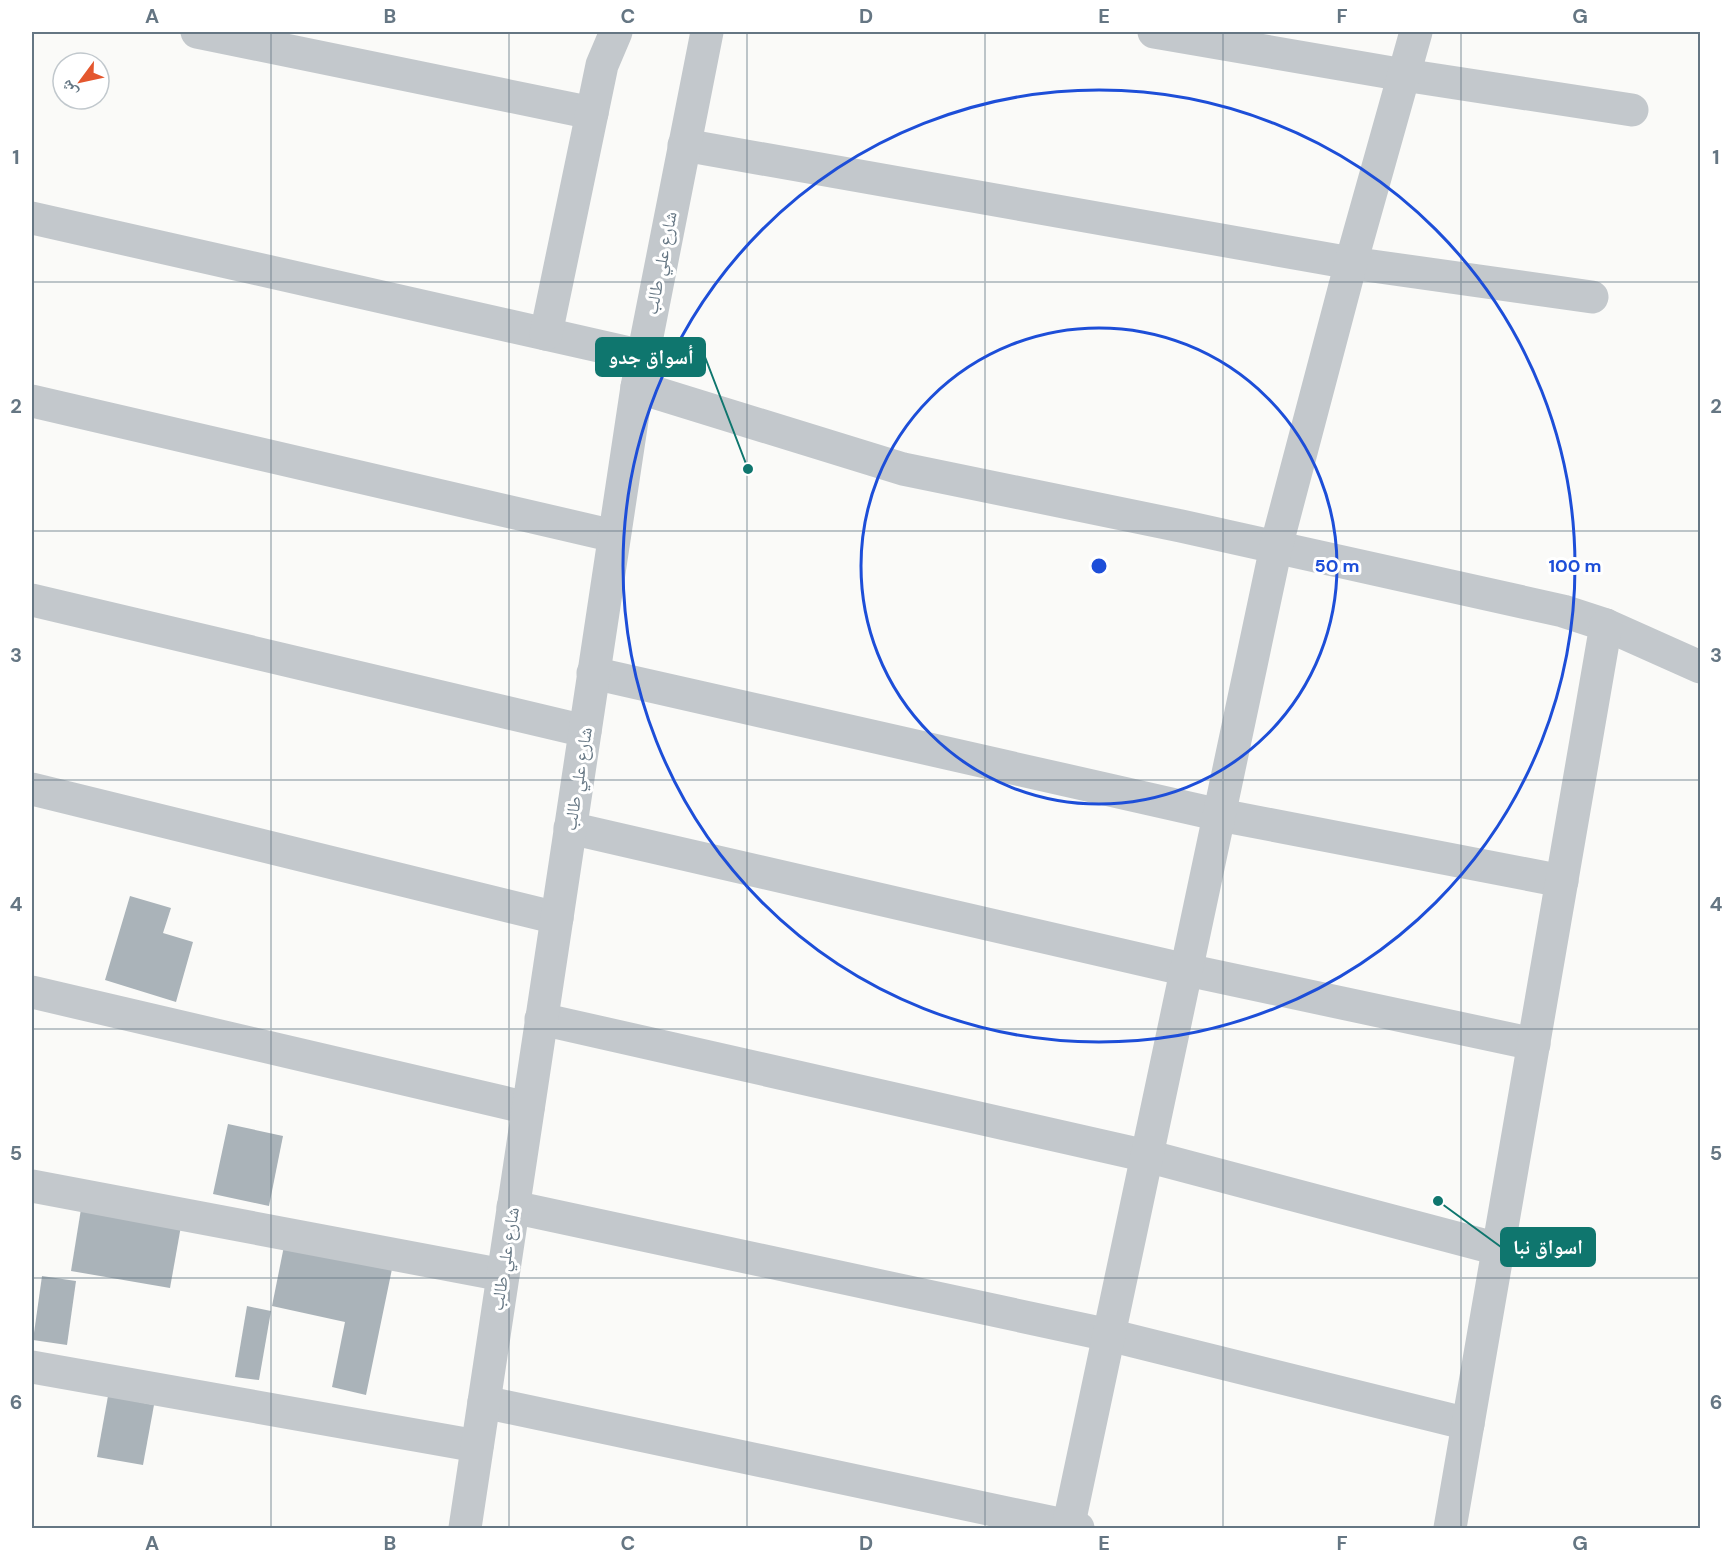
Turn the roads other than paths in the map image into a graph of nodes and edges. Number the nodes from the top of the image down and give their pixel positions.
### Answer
1 (197, 32) edge
2 (616, 32) edge
3 (707, 32) edge
4 (1154, 32) edge
5 (1416, 32) edge
6 (1404, 75) junction
7 (1632, 110) dead end
8 (592, 113) junction
9 (684, 146) junction
10 (32, 218) edge
11 (1351, 263) junction
12 (1592, 297) dead end
13 (546, 334) junction
14 (640, 371) junction
15 (32, 401) edge
16 (614, 536) junction
17 (1276, 547) junction
18 (32, 600) edge
19 (1606, 625) junction
20 (1701, 667) edge
21 (593, 673) junction
22 (585, 731) junction
23 (32, 789) edge
24 (1220, 815) junction
25 (570, 828) junction
26 (1562, 881) junction
27 (557, 918) junction
28 (1187, 970) junction
29 (32, 992) edge
30 (541, 1019) junction
31 (1534, 1044) junction
32 (528, 1108) junction
33 (1147, 1156) junction
34 (32, 1186) edge
35 (513, 1207) junction
36 (1498, 1249) junction
37 (503, 1275) junction
38 (1109, 1335) junction
39 (32, 1367) edge
40 (484, 1402) junction
41 (1468, 1424) junction
42 (477, 1446) junction
43 (465, 1528) edge
44 (1072, 1528) edge
45 (1450, 1528) edge

1 - 8 street
2 - 8 street
3 - 9 street, شارع علي طالب
4 - 6 street
5 - 6 street
6 - 7 street
6 - 11 street
8 - 13 street
9 - 11 street
9 - 14 street, شارع علي طالب
10 - 13 street
11 - 12 street
11 - 17 street
13 - 14 street
14 - 16 street, شارع علي طالب
14 - 17 street
15 - 16 street
16 - 21 street, شارع علي طالب
17 - 19 street
17 - 24 street
18 - 22 street
19 - 20 street
19 - 26 street
21 - 22 street, شارع علي طالب
21 - 24 street
22 - 25 street, شارع علي طالب
23 - 27 street
24 - 26 street
24 - 28 street
25 - 27 street, شارع علي طالب
25 - 28 street
26 - 31 street
27 - 30 street, شارع علي طالب
28 - 31 street
28 - 33 street
29 - 32 street
30 - 32 street, شارع علي طالب
30 - 33 street
31 - 36 street
32 - 35 street, شارع علي طالب
33 - 36 street
33 - 38 street
34 - 37 street
35 - 37 street, شارع علي طالب
35 - 38 street
36 - 41 street
37 - 40 street, شارع علي طالب
38 - 41 street
38 - 44 street
39 - 42 street
40 - 42 street, شارع علي طالب
40 - 44 street
41 - 45 street
42 - 43 street, شارع علي طالب

